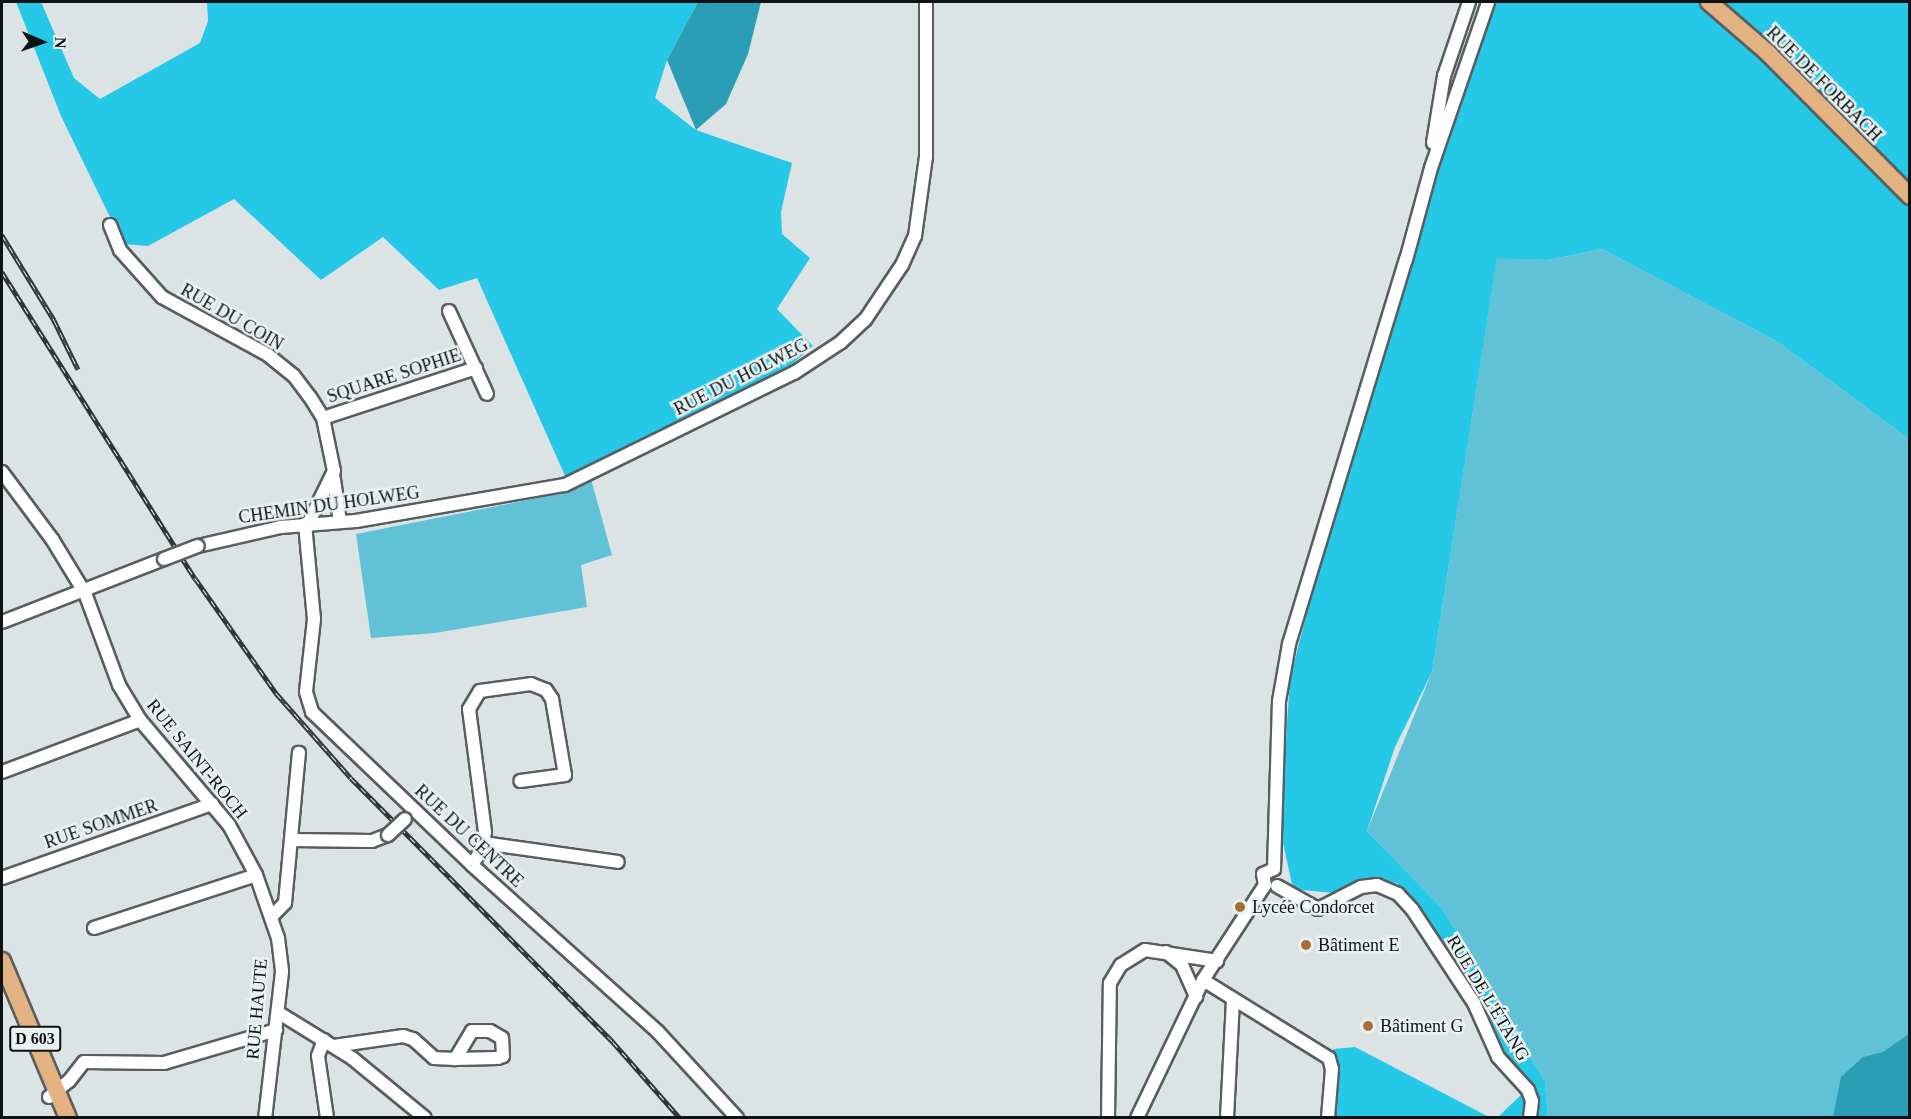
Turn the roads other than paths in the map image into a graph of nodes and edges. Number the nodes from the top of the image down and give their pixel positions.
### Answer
1 (926, 2) edge
2 (1469, 2) edge
3 (1488, 2) edge
4 (1709, 2) edge
5 (1431, 168) junction
6 (1910, 196) edge
7 (110, 225) dead end
8 (449, 311) dead end
9 (476, 368) junction
10 (488, 394) dead end
11 (323, 418) junction
12 (2, 472) edge
13 (585, 475) joint
14 (334, 479) junction
15 (340, 522) junction
16 (306, 524) junction
17 (85, 593) junction
18 (2, 622) edge
19 (140, 720) junction
20 (299, 753) dead end
21 (2, 772) edge
22 (520, 781) dead end
23 (212, 804) junction
24 (413, 809) junction
25 (292, 840) junction
26 (483, 843) junction
27 (618, 862) dead end
28 (472, 865) junction
29 (256, 875) junction
30 (2, 878) edge
31 (1271, 885) junction
32 (271, 917) junction
33 (94, 928) dead end
34 (1162, 950) junction
35 (2, 961) edge
36 (1217, 961) junction
37 (1203, 980) junction
38 (6, 992) edge
39 (1196, 997) junction
40 (1233, 999) junction
41 (279, 1013) junction
42 (276, 1030) junction
43 (329, 1043) junction
44 (455, 1059) dead end
45 (53, 1095) junction
46 (57, 1118) edge
47 (68, 1118) edge
48 (265, 1118) edge
49 (327, 1118) edge
50 (425, 1118) edge
51 (737, 1118) edge
52 (1108, 1118) edge
53 (1137, 1118) edge
54 (1227, 1118) edge
55 (1328, 1118) edge
56 (1530, 1118) edge

1 - 13 street, RUE DU HOLWEG
2 - 5 street
3 - 5 street
4 - 6 main road, RUE DE FORBACH
5 - 31 street
7 - 11 street, RUE DU COIN
8 - 9 street, SQUARE SOPHIE
9 - 10 street, SQUARE SOPHIE
9 - 11 street, SQUARE SOPHIE
11 - 14 street, RUE DU COIN
12 - 17 street, RUE SAINT-ROCH
13 - 15 street, CHEMIN DU HOLWEG
14 - 15 street, RUE DU COIN
14 - 16 street
15 - 16 street, CHEMIN DU HOLWEG
16 - 17 street, CHEMIN DU HOLWEG, bridge
16 - 24 street, RUE DU CENTRE
17 - 18 street, CHEMIN DU HOLWEG
17 - 19 street, RUE SAINT-ROCH
19 - 21 street
19 - 23 street, RUE SAINT-ROCH
20 - 25 street
22 - 26 street
23 - 29 street, RUE SAINT-ROCH
23 - 30 street, RUE SOMMER
24 - 25 street, bridge
24 - 28 street, RUE DU CENTRE
25 - 32 street
26 - 27 street
26 - 28 street
28 - 51 street, RUE DU CENTRE
29 - 32 street, RUE SAINT-ROCH
29 - 33 street
31 - 36 street
31 - 56 street, RUE DE L'ÉTANG
32 - 41 street, RUE HAUTE
34 - 36 street
34 - 39 street
34 - 52 street
35 - 38 main road, D 603
36 - 37 street
37 - 39 street
37 - 40 street
38 - 45 main road, D 603
39 - 53 street
40 - 54 street
40 - 55 street
41 - 42 street, RUE HAUTE
41 - 43 street
42 - 45 street
42 - 48 street, RUE HAUTE
43 - 44 street
43 - 49 street
43 - 50 street
45 - 46 main road, D 603
45 - 47 main road, D 603

